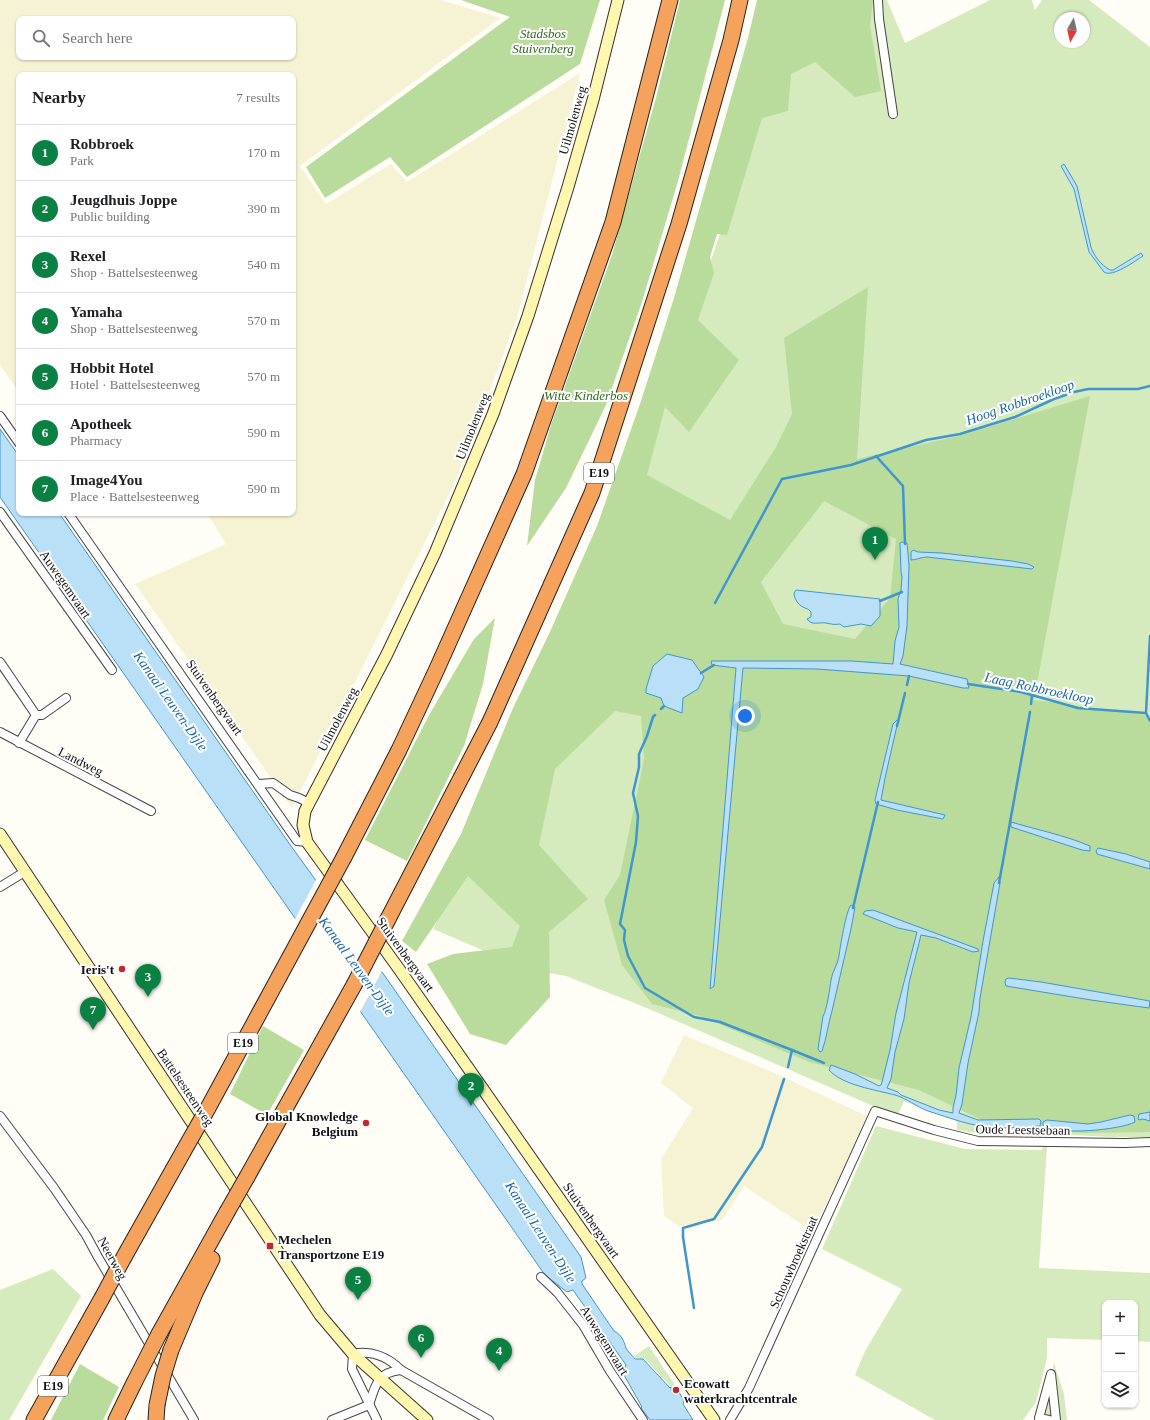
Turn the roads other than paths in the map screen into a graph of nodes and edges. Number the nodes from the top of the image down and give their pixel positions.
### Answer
1 (618, 0) edge
2 (670, 0) edge
3 (740, 0) edge
4 (878, 0) edge
5 (893, 114) dead end
6 (0, 416) edge
7 (16, 439) edge
8 (0, 512) edge
9 (70, 516) edge
10 (0, 662) edge
11 (112, 670) dead end
12 (66, 698) dead end
13 (36, 715) junction
14 (0, 732) edge
15 (19, 742) junction
16 (259, 784) junction
17 (309, 803) junction
18 (151, 811) dead end
19 (0, 834) edge
20 (307, 842) junction
21 (26, 871) junction
22 (0, 887) edge
23 (875, 1111) joint
24 (0, 1116) edge
25 (1150, 1142) edge
26 (216, 1233) junction
27 (541, 1277) dead end
28 (353, 1354) junction
29 (401, 1370) junction
30 (380, 1379) junction
31 (369, 1405) junction
32 (1038, 1419) edge
33 (34, 1420) edge
34 (116, 1420) edge
35 (156, 1420) edge
36 (194, 1420) edge
37 (332, 1420) edge
38 (377, 1420) edge
39 (427, 1420) edge
40 (489, 1420) edge
41 (643, 1420) edge
42 (714, 1420) edge
43 (730, 1420) edge
44 (1049, 1420) edge
45 (1056, 1420) edge

1 - 17 main road, Uilmolenweg
2 - 33 highway, E19, bridge
3 - 26 highway, E19, bridge
4 - 5 street
6 - 7 street
8 - 11 street, Auwegemvaart
9 - 16 street, Stuivenbergvaart
10 - 13 street
12 - 13 street
13 - 15 street
14 - 15 street, Landweg
15 - 18 street, Landweg
16 - 17 street
16 - 20 street, Stuivenbergvaart
17 - 20 main road, Uilmolenweg
19 - 21 main road, Battelsesteenweg
20 - 42 main road, Stuivenbergvaart
21 - 22 street
21 - 28 main road, Battelsesteenweg
23 - 25 street, Oude Leestsebaan
23 - 43 street, Schouwbroekstraat
24 - 36 street, Neerweg
26 - 34 highway, E19, bridge
26 - 35 highway, bridge
27 - 41 street, Auwegemvaart
28 - 29 street
28 - 30 main road, Battelsesteenweg
28 - 31 street
29 - 30 street
29 - 40 street
30 - 31 street
30 - 39 main road, Battelsesteenweg
31 - 37 street
31 - 38 street
32 - 44 street
32 - 45 street

